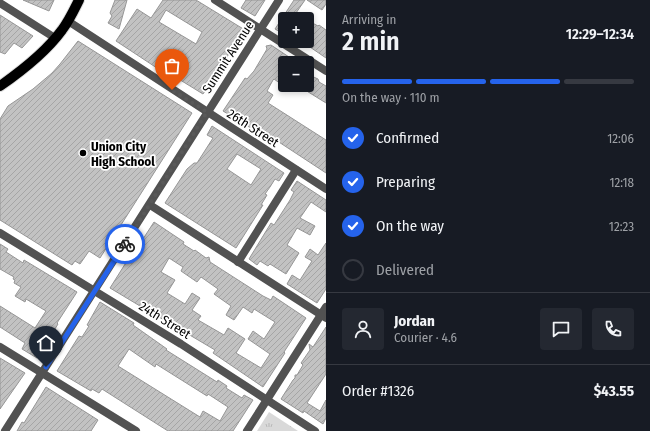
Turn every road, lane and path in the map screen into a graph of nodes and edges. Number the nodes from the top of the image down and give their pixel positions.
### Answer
1 (79, 0) edge
2 (215, 0) edge
3 (279, 0) edge
4 (0, 3) edge
5 (68, 21) junction
6 (260, 29) junction
7 (56, 38) junction
8 (326, 71) edge
9 (0, 86) edge
10 (207, 112) junction
11 (296, 170) junction
12 (326, 189) edge
13 (150, 205) junction
14 (0, 233) edge
15 (238, 262) junction
16 (95, 291) junction
17 (326, 307) edge
18 (323, 317) edge
19 (0, 347) edge
20 (43, 373) junction
21 (267, 401) junction
22 (5, 431) edge
23 (136, 431) edge
24 (247, 431) edge
25 (315, 431) edge

1 - 5 main road
2 - 6 street
3 - 6 street, Summit Avenue
4 - 7 street
5 - 7 main road
5 - 10 street, 26th Street
6 - 8 street
6 - 10 street, Summit Avenue
7 - 9 main road
10 - 11 street, 26th Street
10 - 13 street, Summit Avenue
11 - 12 street, 26th Street
11 - 15 street
13 - 15 street
13 - 16 street, Summit Avenue
14 - 16 street, 24th Street
15 - 18 street
16 - 20 street, Summit Avenue
16 - 21 street, 24th Street
17 - 18 street
18 - 21 street
19 - 20 street
20 - 22 street, Summit Avenue
20 - 23 street
21 - 24 street
21 - 25 street, 24th Street

